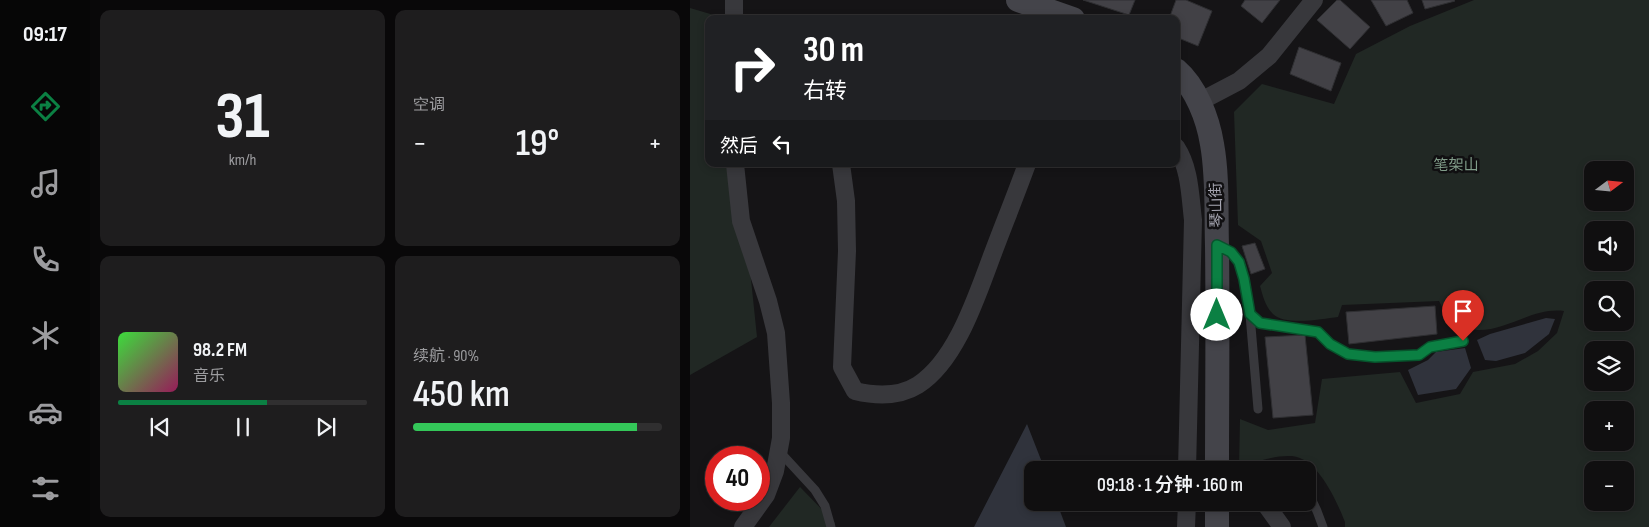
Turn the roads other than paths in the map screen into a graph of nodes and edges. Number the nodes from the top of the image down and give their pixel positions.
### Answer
1 (734, 0) edge
2 (1018, 0) edge
3 (1314, 0) edge
4 (734, 15) edge
5 (1061, 15) edge
6 (1180, 75) edge
7 (1199, 102) junction
8 (1180, 152) edge
9 (735, 167) edge
10 (841, 167) edge
11 (1026, 167) edge
12 (1217, 245) junction
13 (1250, 314) junction
14 (1463, 341) dead end
15 (1258, 408) dead end
16 (779, 451) junction
17 (1187, 461) edge
18 (1217, 461) edge
19 (1316, 508) edge
20 (1186, 511) edge
21 (1218, 511) edge
22 (1270, 511) edge
23 (743, 527) edge
24 (831, 527) edge
25 (1186, 527) edge
26 (1217, 527) edge
27 (1282, 527) edge
28 (1322, 527) edge

1 - 4 street
2 - 5 street
3 - 7 street
6 - 7 street, 琴山街
7 - 12 street, 琴山街
8 - 17 street
9 - 16 street
10 - 11 street
12 - 13 lane
12 - 18 street, 琴山街
13 - 14 lane
13 - 15 lane
16 - 23 street
16 - 24 lane
19 - 28 lane
20 - 25 street
21 - 26 street
22 - 27 street

